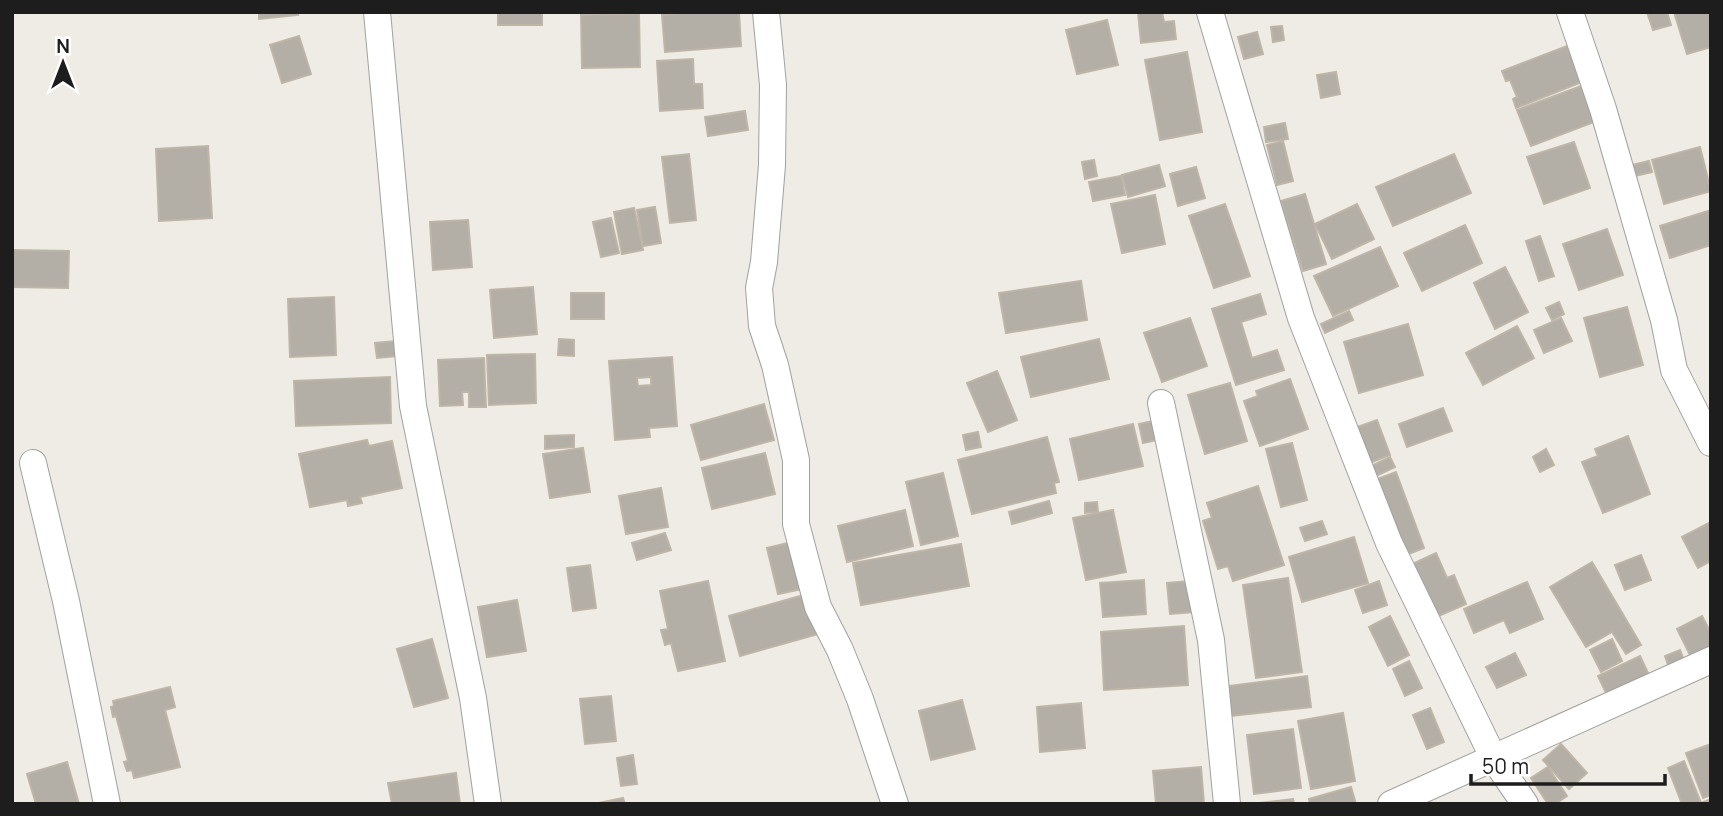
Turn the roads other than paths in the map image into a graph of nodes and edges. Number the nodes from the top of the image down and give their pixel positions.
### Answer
1 (377, 12) edge
2 (766, 12) edge
3 (1210, 12) edge
4 (1570, 12) edge
5 (1161, 403) dead end
6 (1710, 438) edge
7 (33, 463) dead end
8 (1711, 660) edge
9 (1493, 759) junction
10 (107, 804) edge
11 (488, 804) edge
12 (895, 804) edge
13 (1227, 804) edge
14 (1391, 804) edge
15 (1525, 804) edge

1 - 11 street
2 - 12 street
3 - 9 street
4 - 6 street
5 - 13 street
7 - 10 street
8 - 9 street
9 - 14 street
9 - 15 street

